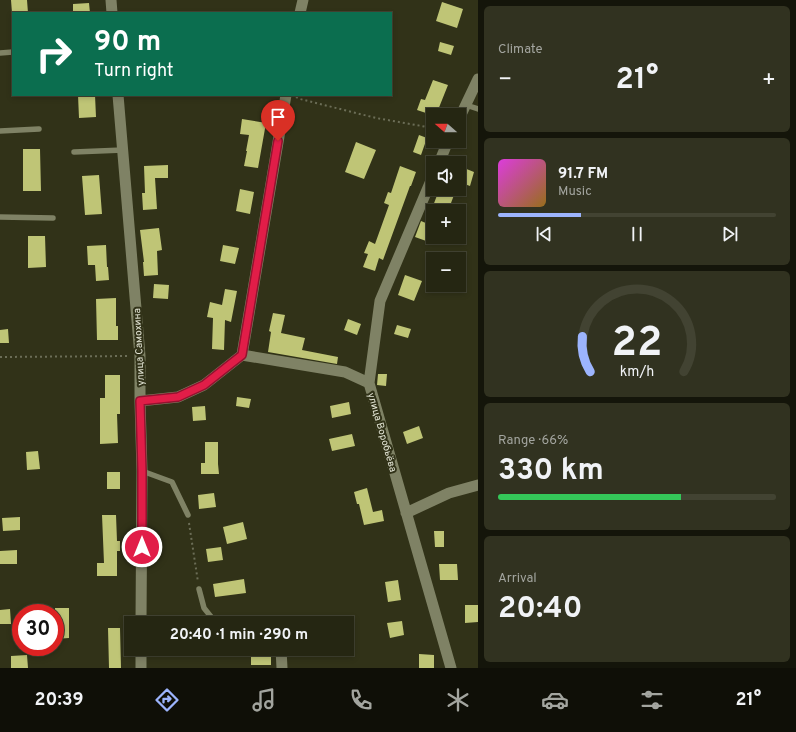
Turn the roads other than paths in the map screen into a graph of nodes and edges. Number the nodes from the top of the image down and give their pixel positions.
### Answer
1 (111, 0) edge
2 (303, 0) edge
3 (112, 12) edge
4 (300, 12) edge
5 (12, 52) edge
6 (0, 53) edge
7 (478, 80) edge
8 (118, 96) edge
9 (286, 96) edge
10 (466, 105) junction
11 (464, 108) edge
12 (478, 109) edge
13 (39, 129) dead end
14 (0, 131) edge
15 (123, 150) junction
16 (74, 152) dead end
17 (426, 193) edge
18 (0, 218) edge
19 (53, 218) dead end
20 (242, 355) junction
21 (369, 383) junction
22 (140, 401) junction
23 (142, 471) junction
24 (478, 485) edge
25 (406, 513) junction
26 (188, 515) road end
27 (199, 590) road end
28 (141, 616) edge
29 (210, 616) edge
30 (141, 656) edge
31 (281, 656) edge
32 (141, 668) edge
33 (282, 668) edge
34 (451, 668) edge

1 - 3 street
2 - 4 street
5 - 6 lane
7 - 10 street
8 - 15 street, улица Самохина
9 - 20 street
10 - 11 street
10 - 12 lane
13 - 14 lane
15 - 16 lane
15 - 22 street, улица Самохина
17 - 21 street, улица Воробьёва
18 - 19 lane
20 - 21 street
20 - 22 street
21 - 25 street, улица Воробьёва
22 - 23 street, улица Самохина
23 - 26 lane
23 - 28 street, улица Самохина
24 - 25 street
25 - 34 street, улица Воробьёва
27 - 29 lane
30 - 32 street
31 - 33 street

